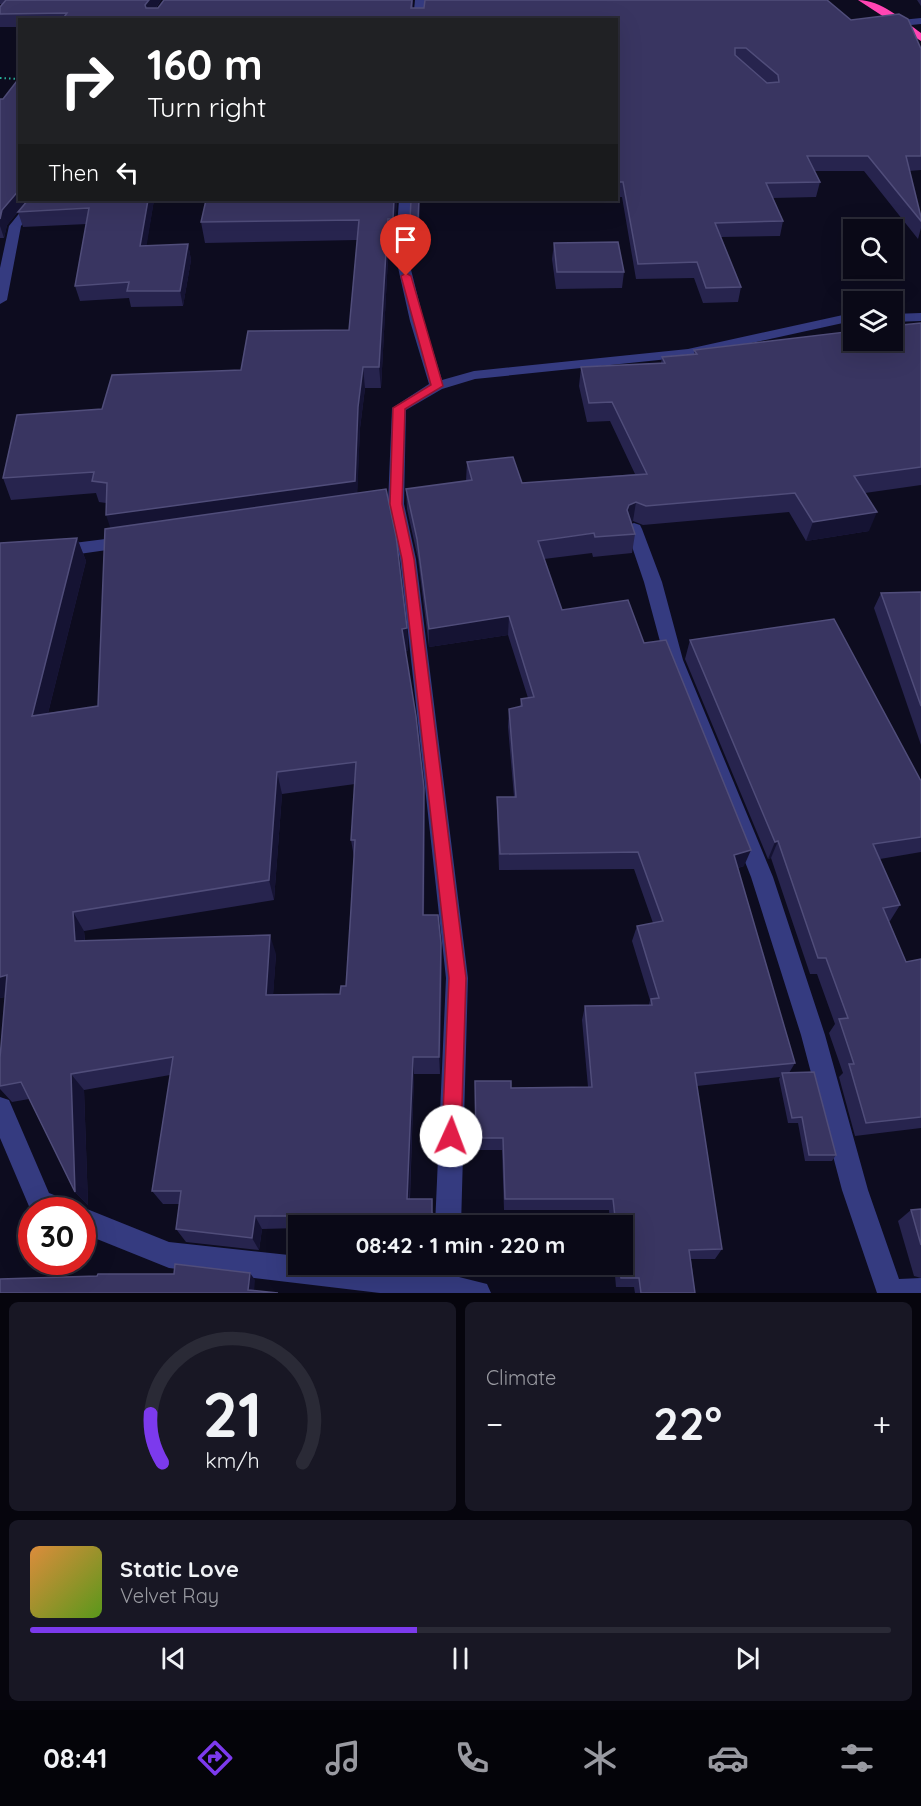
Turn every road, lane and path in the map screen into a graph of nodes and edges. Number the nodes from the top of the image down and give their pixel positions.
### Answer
1 (420, 0) edge
2 (863, 0) edge
3 (418, 18) edge
4 (921, 21) edge
5 (901, 22) junction
6 (921, 38) edge
7 (0, 78) edge
8 (18, 79) edge
9 (35, 201) edge
10 (405, 201) edge
11 (0, 300) edge
12 (921, 317) edge
13 (903, 318) edge
14 (843, 320) edge
15 (437, 386) junction
16 (634, 530) edge
17 (140, 540) edge
18 (47, 553) edge
19 (0, 1109) edge
20 (38, 1197) edge
21 (448, 1215) edge
22 (96, 1226) edge
23 (446, 1282) edge
24 (921, 1291) edge
25 (478, 1293) edge
26 (890, 1293) edge
27 (897, 1293) edge

1 - 3 street
2 - 5 highway
4 - 5 street
5 - 6 highway
7 - 8 path
9 - 11 street
10 - 15 street
12 - 13 street
14 - 15 street
15 - 21 street
16 - 26 street
17 - 18 street
19 - 20 street
22 - 23 street
23 - 25 street
24 - 27 street

